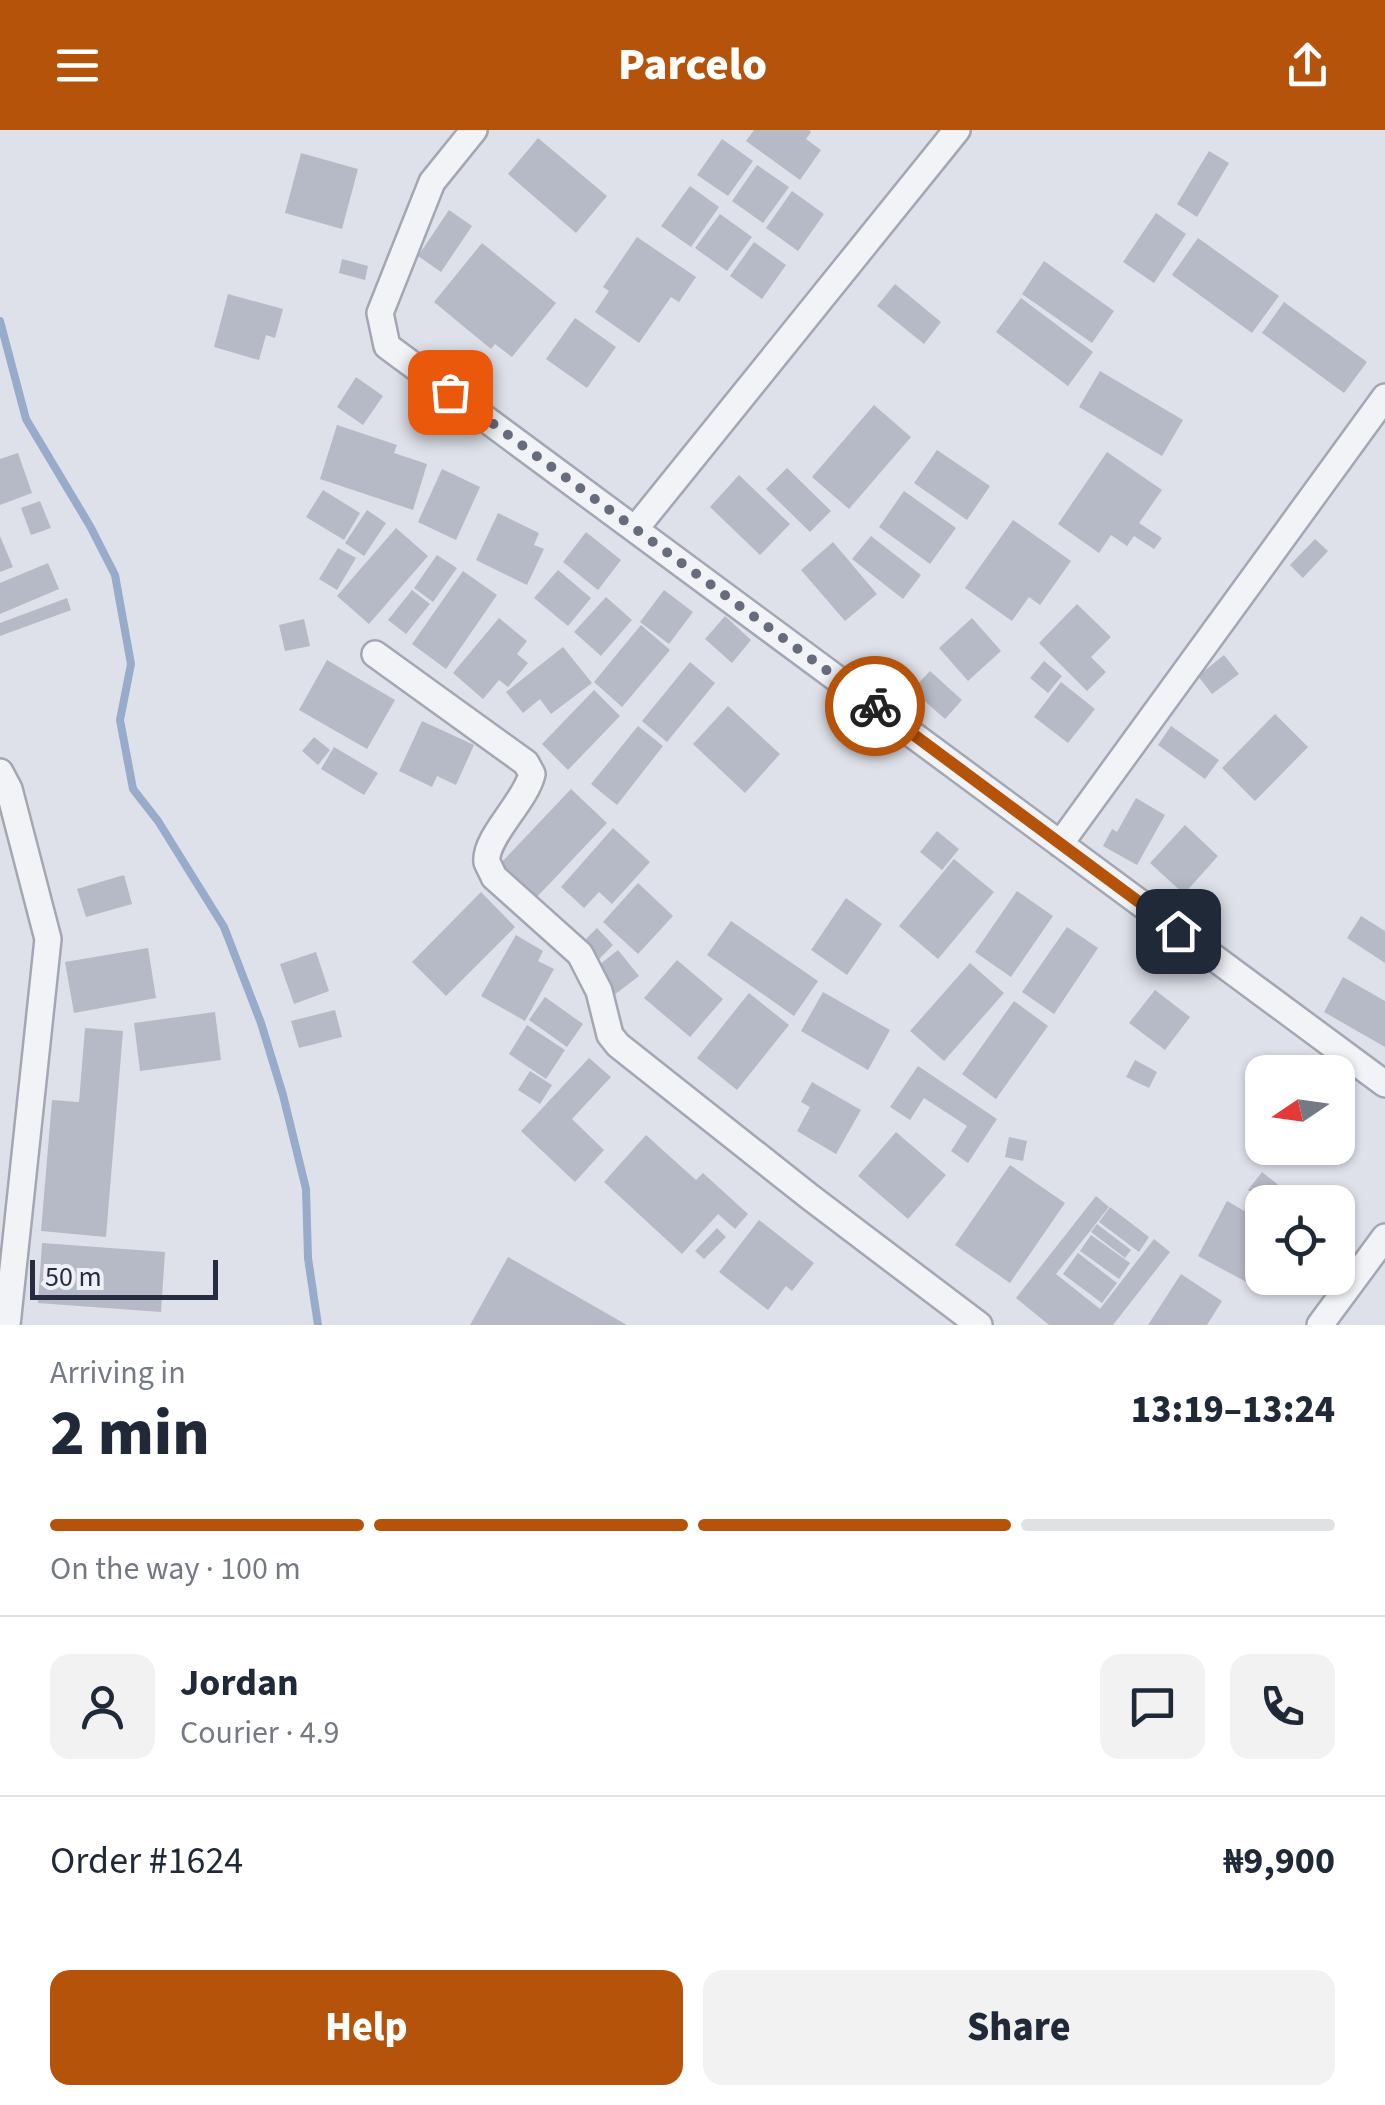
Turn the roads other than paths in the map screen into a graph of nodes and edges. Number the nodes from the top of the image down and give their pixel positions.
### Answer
1 (474, 130) edge
2 (957, 130) edge
3 (1385, 397) edge
4 (636, 528) junction
5 (375, 654) dead end
6 (0, 772) edge
7 (1060, 844) junction
8 (1385, 1084) edge
9 (1385, 1237) edge
10 (7, 1325) edge
11 (979, 1325) edge
12 (1320, 1325) edge

1 - 4 street
2 - 4 street
3 - 7 street
4 - 7 street
5 - 11 street
6 - 10 street
7 - 8 street
9 - 12 street

